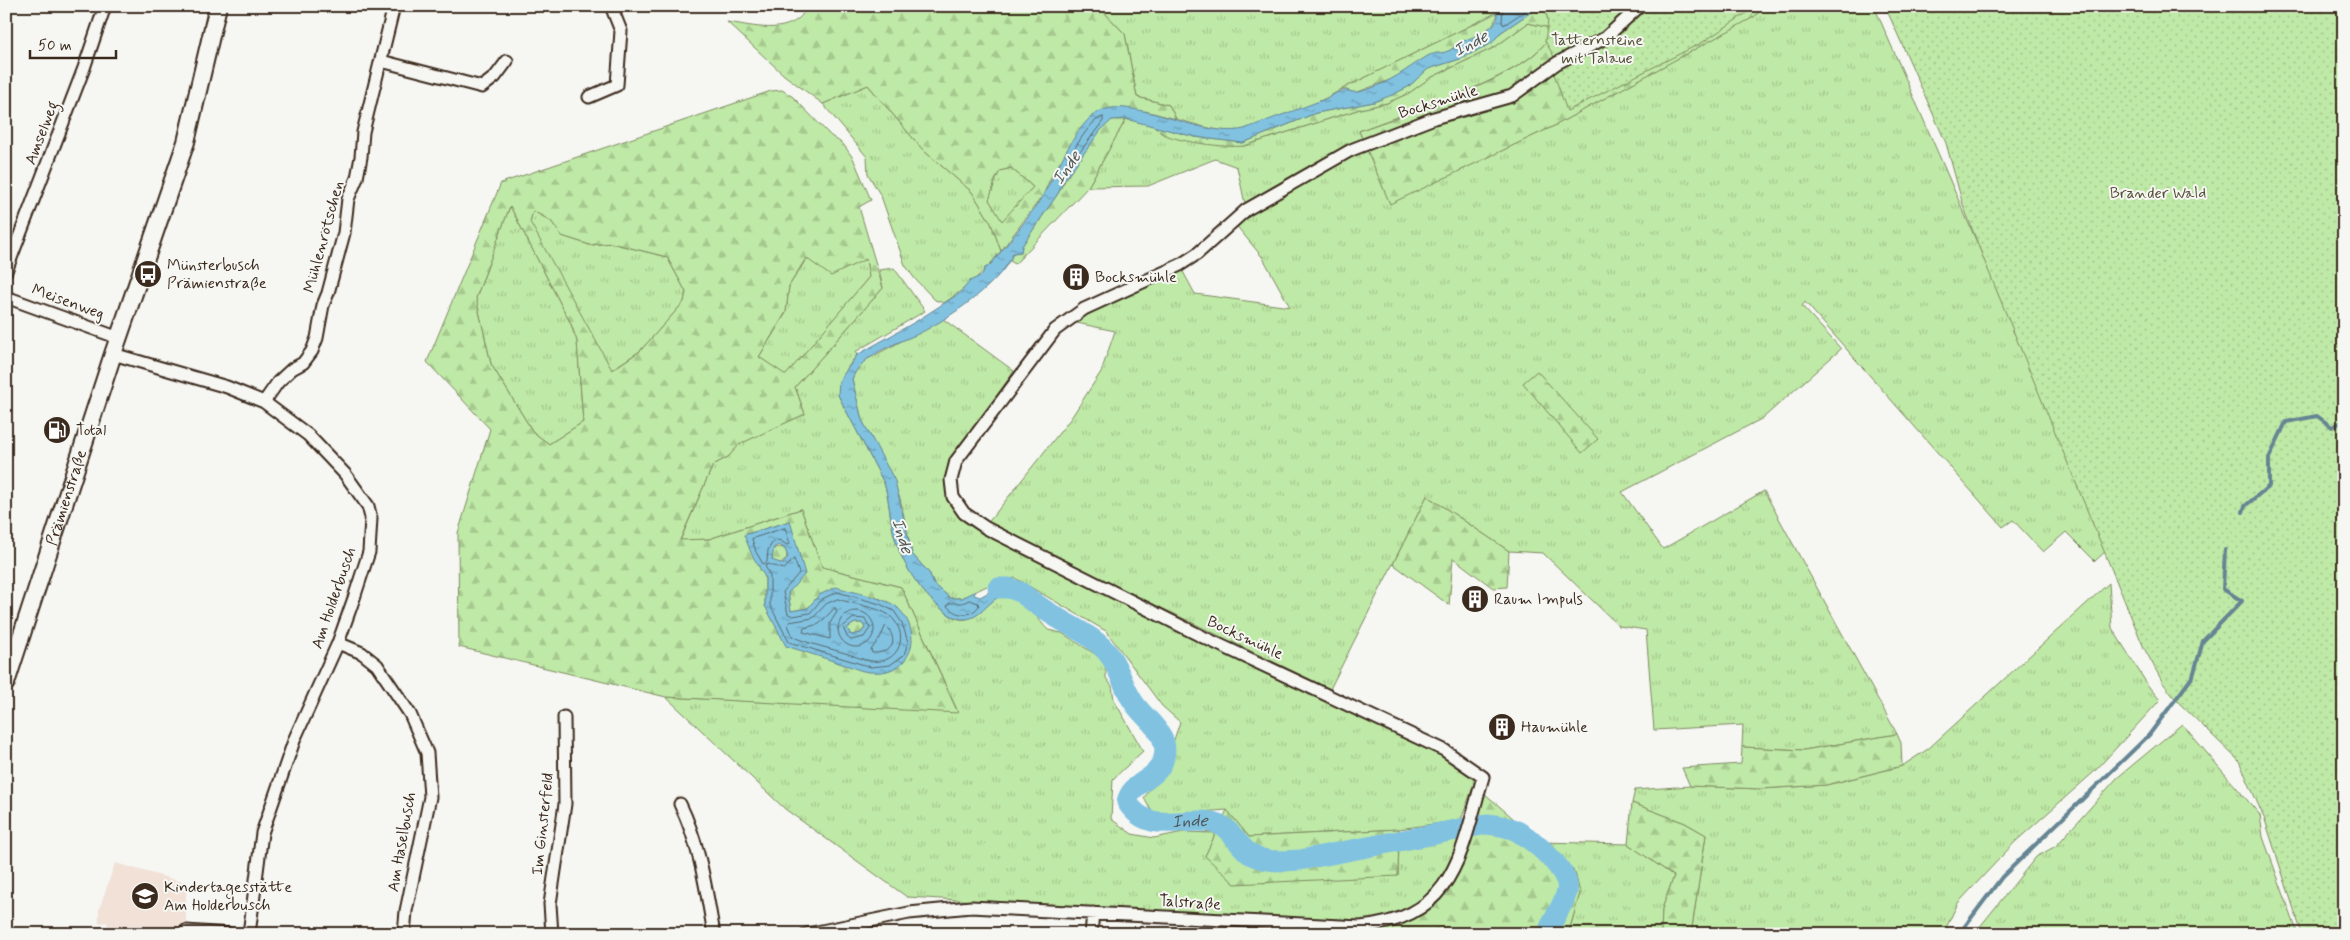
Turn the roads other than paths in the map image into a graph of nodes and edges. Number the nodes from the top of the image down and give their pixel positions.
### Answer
1 (106, 6) edge
2 (218, 6) edge
3 (394, 6) edge
4 (611, 6) edge
5 (1640, 6) edge
6 (381, 61) junction
7 (507, 61) dead end
8 (590, 97) dead end
9 (6, 271) edge
10 (6, 297) edge
11 (119, 338) junction
12 (113, 354) junction
13 (264, 402) junction
14 (338, 643) junction
15 (6, 683) edge
16 (564, 717) dead end
17 (1483, 777) joint
18 (680, 804) dead end
19 (1093, 913) junction
20 (1361, 931) edge
21 (185, 934) edge
22 (230, 934) edge
23 (249, 934) edge
24 (404, 934) edge
25 (552, 934) edge
26 (714, 934) edge
27 (807, 934) edge
28 (1091, 934) edge

1 - 9 street, Amselweg
2 - 11 street, Prämienstraße
3 - 6 street, Mühlenrötschen
4 - 8 street
5 - 17 street, Bocksmühle
6 - 7 street
6 - 13 street, Mühlenrötschen
10 - 11 street, Meisenweg
11 - 12 street, Prämienstraße
12 - 13 street, Am Holderbusch
12 - 15 street, Prämienstraße
13 - 14 street, Am Holderbusch
14 - 23 street, Am Holderbusch
14 - 24 street, Am Haselbusch
16 - 25 street, Im Ginsterfeld
17 - 20 street, Talstraße
18 - 26 street
19 - 20 street, Talstraße
19 - 27 street, Talstraße
19 - 28 street
21 - 22 street

